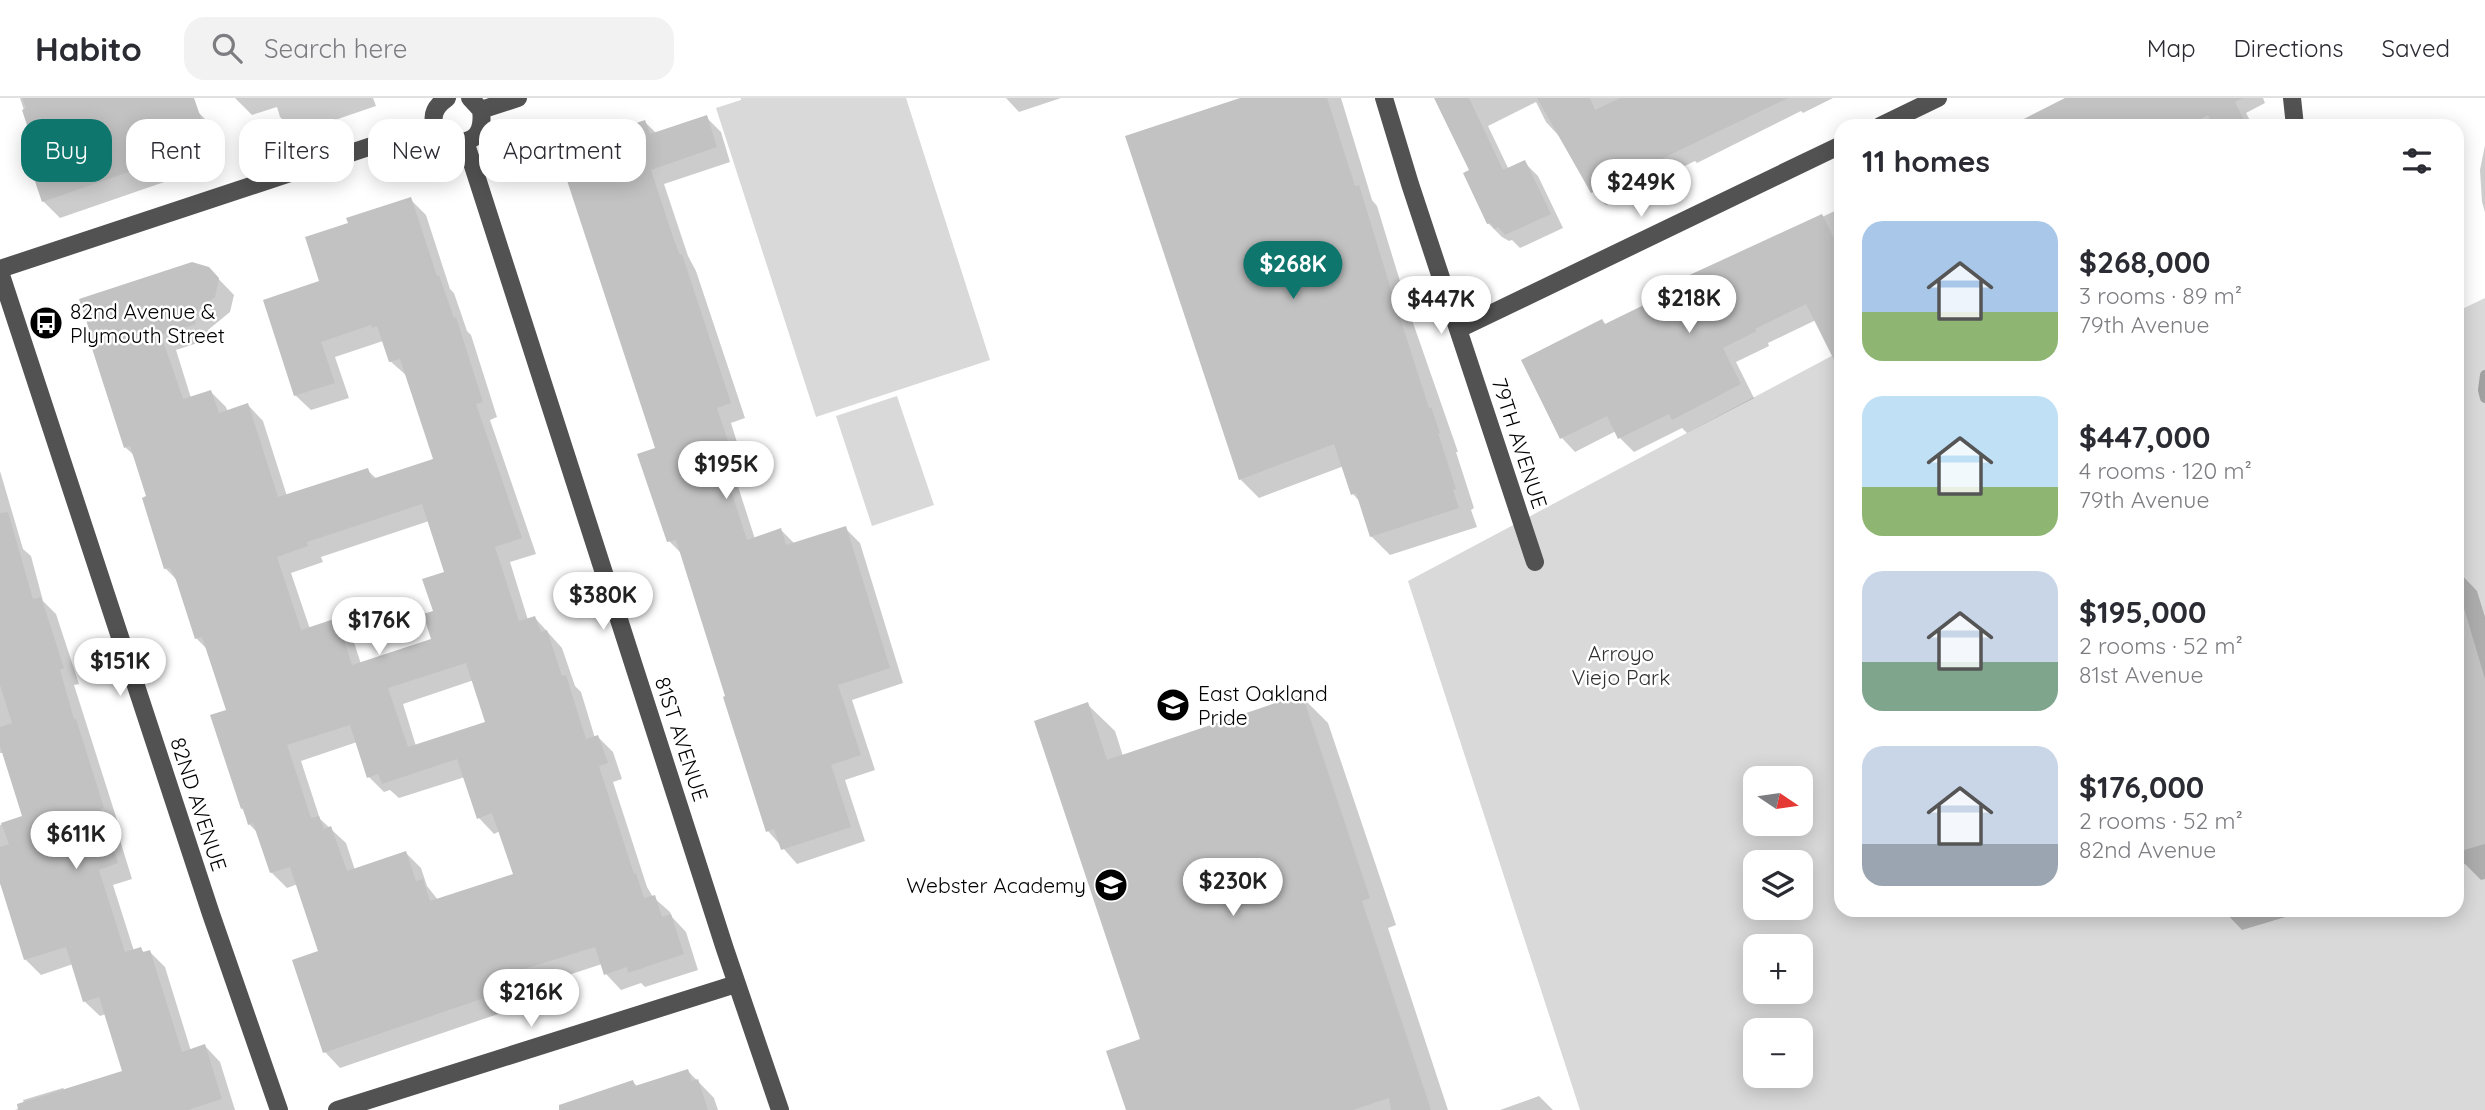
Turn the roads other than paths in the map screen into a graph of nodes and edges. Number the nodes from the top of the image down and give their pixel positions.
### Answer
1 (447, 98) edge
2 (518, 98) edge
3 (1384, 98) edge
4 (1938, 98) edge
5 (2292, 98) edge
6 (475, 104) edge
7 (436, 119) edge
8 (1894, 119) edge
9 (2294, 119) edge
10 (466, 141) joint
11 (368, 147) edge
12 (1834, 148) edge
13 (0, 270) edge
14 (1459, 329) junction
15 (1535, 562) dead end
16 (736, 984) junction
17 (279, 1110) edge
18 (337, 1110) edge
19 (780, 1110) edge

1 - 7 street
2 - 6 street
3 - 14 street, 79TH AVENUE
4 - 8 street
5 - 9 street
6 - 10 street
10 - 16 street, 81ST AVENUE
11 - 13 street
12 - 14 street
13 - 17 street, 82ND AVENUE
14 - 15 street, 79TH AVENUE
16 - 18 street
16 - 19 street, 81ST AVENUE

